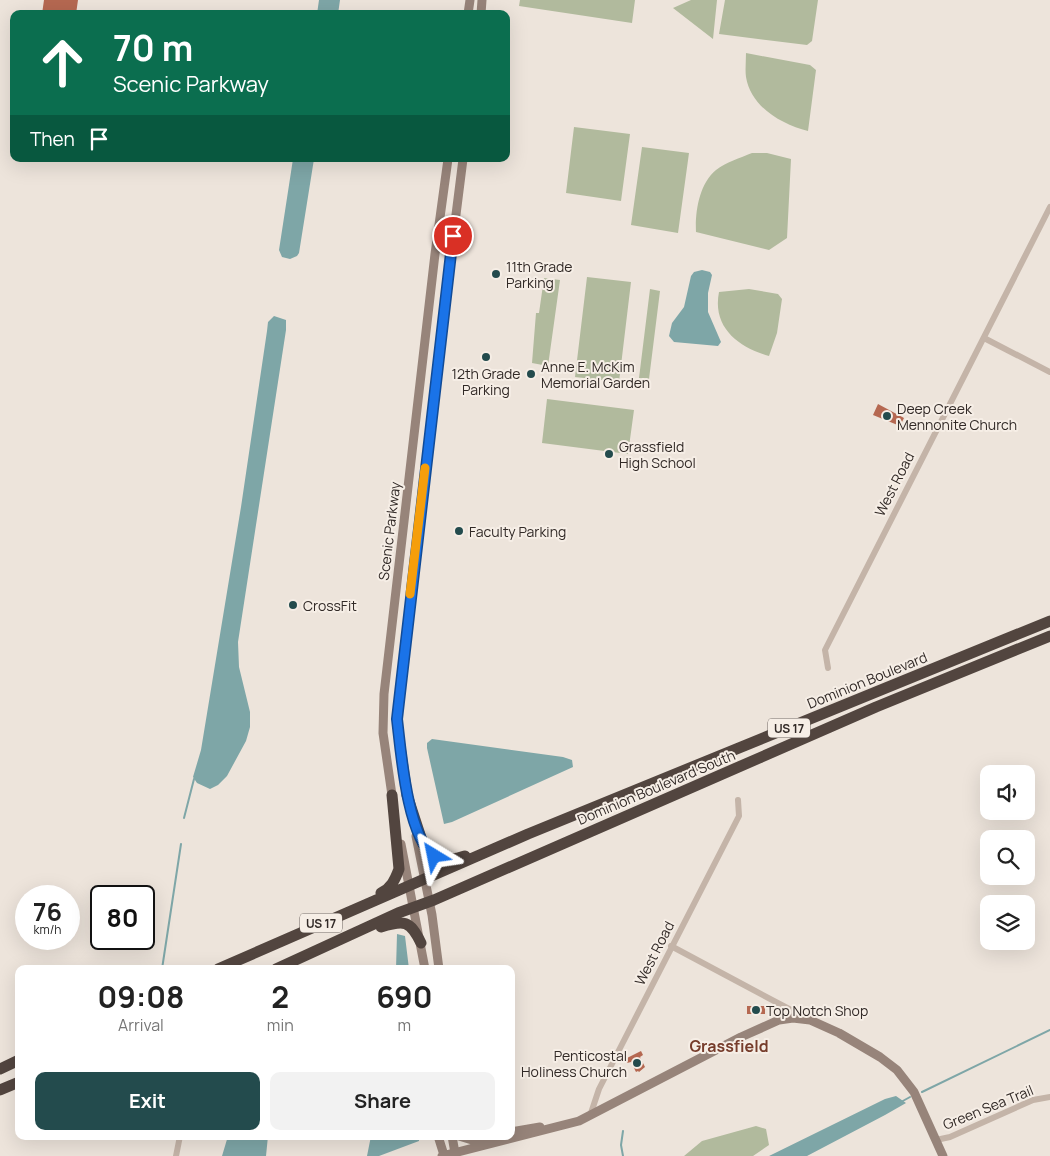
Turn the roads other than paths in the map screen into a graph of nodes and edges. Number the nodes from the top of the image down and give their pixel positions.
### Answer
1 (448, 162) edge
2 (463, 162) edge
3 (1050, 207) edge
4 (984, 338) junction
5 (1050, 372) edge
6 (1050, 621) edge
7 (1050, 636) edge
8 (828, 668) dead end
9 (652, 783) junction
10 (407, 794) junction
11 (392, 795) junction
12 (738, 800) dead end
13 (660, 802) junction
14 (509, 842) junction
15 (425, 880) junction
16 (410, 885) junction
17 (428, 902) junction
18 (414, 906) junction
19 (353, 908) junction
20 (341, 940) junction
21 (421, 943) junction
22 (671, 946) junction
23 (227, 965) edge
24 (285, 965) edge
25 (424, 965) edge
26 (438, 965) edge
27 (793, 1018) junction
28 (15, 1062) edge
29 (0, 1069) edge
30 (15, 1084) edge
31 (0, 1090) edge
32 (1050, 1098) edge
33 (589, 1117) junction
34 (572, 1124) junction
35 (515, 1131) edge
36 (515, 1138) edge
37 (179, 1140) edge
38 (439, 1140) edge
39 (453, 1140) edge
40 (507, 1140) edge
41 (936, 1140) junction
42 (455, 1153) junction
43 (176, 1156) edge
44 (443, 1156) edge
45 (943, 1156) edge

1 - 11 street, Scenic Parkway
2 - 10 street, Scenic Parkway
3 - 4 street, West Road
4 - 5 street
4 - 8 street, West Road
6 - 9 highway, Dominion Boulevard / US 17
7 - 13 highway, Dominion Boulevard South / US 17
9 - 13 highway
9 - 14 highway, Dominion Boulevard / US 17
10 - 14 highway
10 - 15 street, Scenic Parkway
11 - 16 street, Scenic Parkway
11 - 19 highway
12 - 22 street, West Road
13 - 17 highway, Dominion Boulevard South / US 17
14 - 15 highway, US 17
15 - 16 highway, US 17
15 - 17 street, Scenic Parkway
16 - 18 street, Scenic Parkway
16 - 19 highway, US 17
17 - 18 highway, Dominion Boulevard South / US 17
17 - 26 street, Scenic Parkway
18 - 20 highway, Dominion Boulevard South / US 17
18 - 21 street, Scenic Parkway
19 - 23 highway, US 17
20 - 21 highway
20 - 24 highway, Dominion Boulevard South / US 17
21 - 25 street, Scenic Parkway
22 - 27 street
22 - 33 street, West Road
27 - 33 street
27 - 41 street
28 - 29 highway
30 - 31 highway
32 - 41 street, Green Sea Trail
33 - 34 street
34 - 35 street
34 - 36 street
37 - 43 street
38 - 44 street
39 - 42 street
40 - 42 street
41 - 45 street
42 - 44 street

